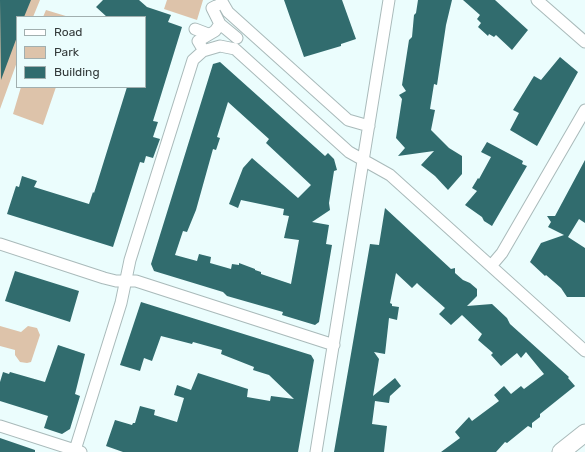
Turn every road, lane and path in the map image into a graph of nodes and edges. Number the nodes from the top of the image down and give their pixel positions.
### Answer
1 (389, 0) edge
2 (537, 0) edge
3 (219, 3) edge
4 (220, 24) junction
5 (195, 29) dead end
6 (248, 31) junction
7 (208, 34) junction
8 (237, 38) dead end
9 (585, 42) edge
10 (201, 46) dead end
11 (234, 50) junction
12 (585, 110) edge
13 (370, 126) junction
14 (364, 160) junction
15 (0, 244) edge
16 (491, 266) junction
17 (125, 281) junction
18 (334, 345) junction
19 (585, 351) edge
20 (0, 426) edge
21 (585, 433) edge
22 (78, 451) edge
23 (316, 452) edge
24 (561, 452) edge

1 - 13 street
2 - 9 street
3 - 4 street
3 - 6 street
4 - 7 street
4 - 8 street
5 - 7 street
6 - 11 street
6 - 13 street
7 - 10 street
11 - 14 street
11 - 17 street
12 - 16 street
13 - 14 street
14 - 16 street
14 - 18 street
15 - 17 street
16 - 19 street
17 - 18 street
17 - 22 street
18 - 23 street
20 - 22 street
21 - 24 main road

